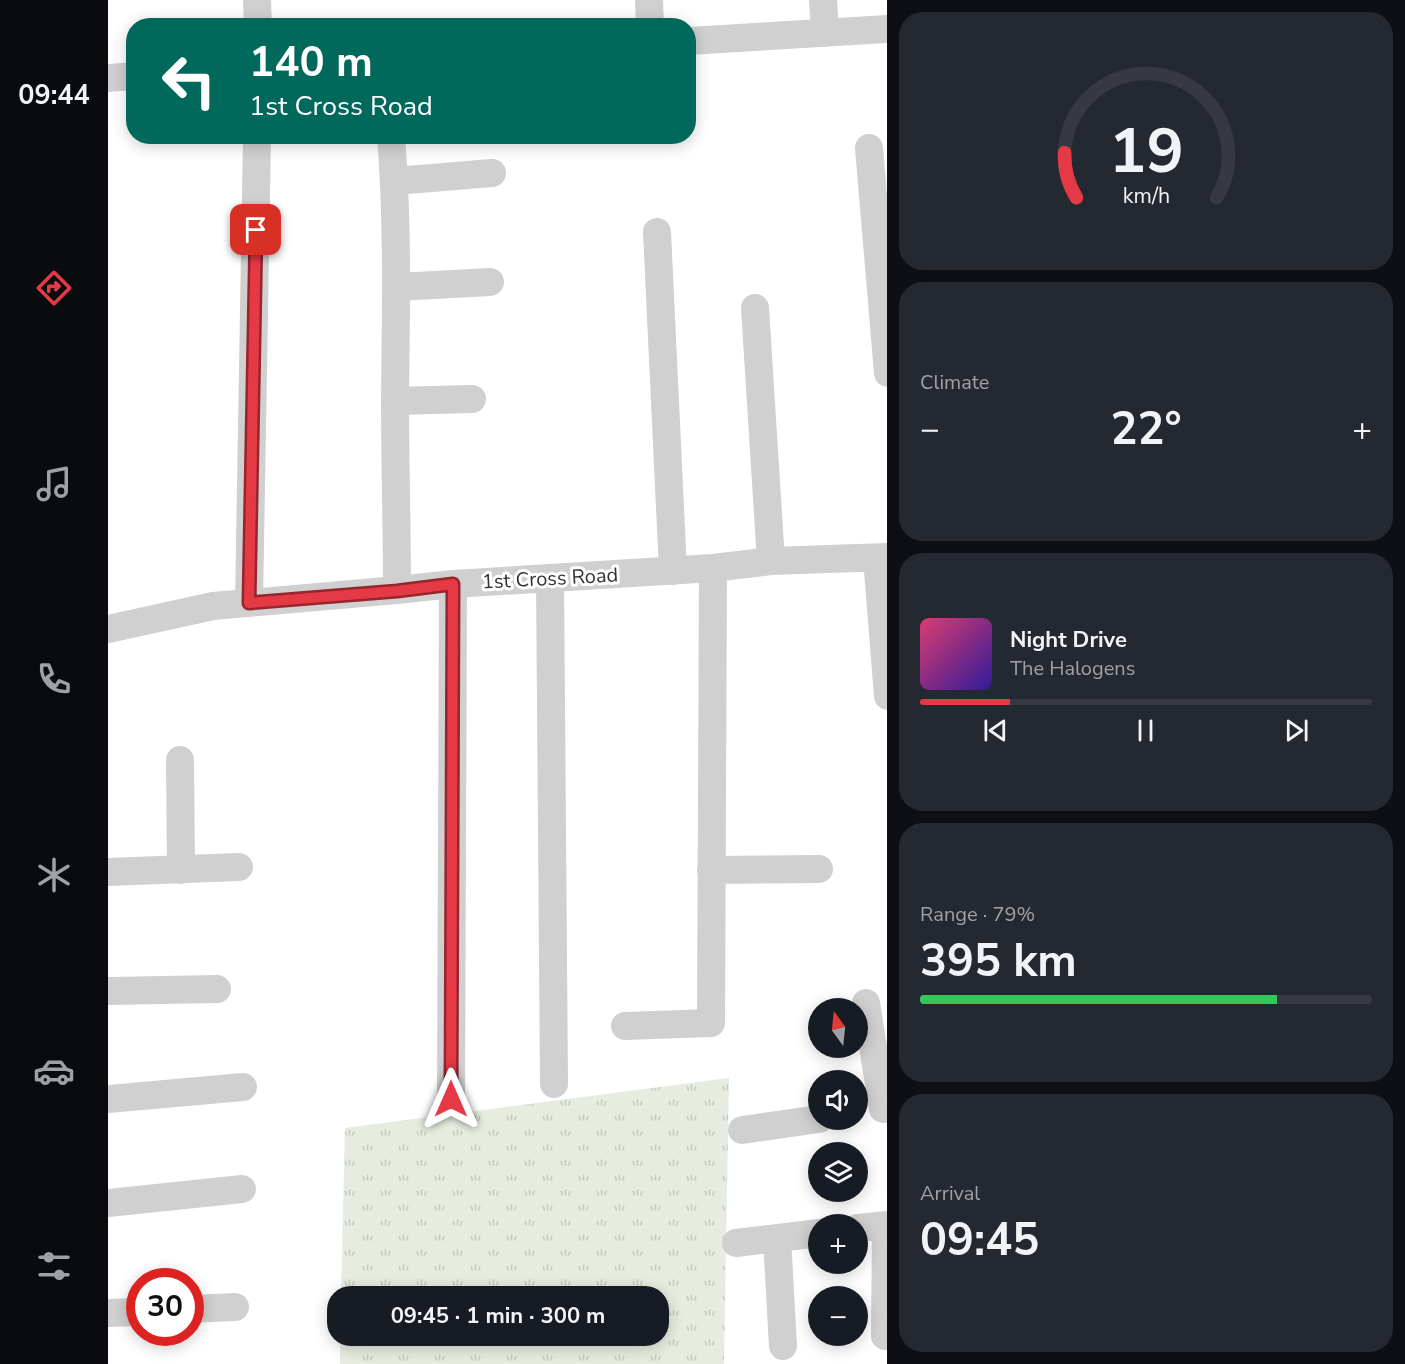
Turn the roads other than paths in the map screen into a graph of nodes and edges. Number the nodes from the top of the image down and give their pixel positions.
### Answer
1 (257, 0) edge
2 (649, 0) edge
3 (823, 0) edge
4 (258, 18) edge
5 (650, 18) edge
6 (887, 29) edge
7 (825, 33) junction
8 (696, 41) edge
9 (126, 77) edge
10 (108, 78) edge
11 (257, 144) edge
12 (392, 144) edge
13 (869, 148) dead end
14 (492, 173) dead end
15 (395, 181) junction
16 (657, 232) dead end
17 (490, 282) dead end
18 (396, 287) junction
19 (755, 308) dead end
20 (887, 362) edge
21 (472, 399) dead end
22 (395, 401) junction
23 (882, 557) edge
24 (771, 561) junction
25 (712, 568) junction
26 (673, 571) junction
27 (549, 578) junction
28 (453, 584) junction
29 (397, 591) junction
30 (249, 603) junction
31 (108, 629) edge
32 (887, 673) edge
33 (180, 760) dead end
34 (238, 867) dead end
35 (819, 869) dead end
36 (181, 870) junction
37 (711, 870) junction
38 (108, 872) edge
39 (217, 989) dead end
40 (108, 991) edge
41 (868, 1024) edge
42 (625, 1026) dead end
43 (554, 1084) dead end
44 (243, 1088) dead end
45 (108, 1099) edge
46 (451, 1099) dead end
47 (876, 1110) edge
48 (808, 1121) edge
49 (742, 1130) dead end
50 (242, 1190) dead end
51 (108, 1203) edge
52 (887, 1226) edge
53 (868, 1227) edge
54 (808, 1234) edge
55 (777, 1238) junction
56 (736, 1243) dead end
57 (235, 1307) dead end
58 (204, 1308) edge
59 (126, 1312) edge
60 (108, 1313) edge
61 (885, 1336) dead end
62 (783, 1346) dead end

1 - 4 street
2 - 5 street
3 - 7 street
6 - 7 street
7 - 8 street
9 - 10 street
11 - 30 street
12 - 15 street
13 - 20 street
14 - 15 street
15 - 18 street
16 - 26 street
17 - 18 street
18 - 22 street
19 - 24 street
21 - 22 street
22 - 29 street
23 - 24 street, 1st Cross Road
23 - 32 street
24 - 25 street, 1st Cross Road
25 - 26 street, 1st Cross Road
25 - 37 street
26 - 27 street, 1st Cross Road
27 - 28 street, 1st Cross Road
27 - 43 street
28 - 29 street, 1st Cross Road
28 - 46 street
29 - 30 street, 1st Cross Road
30 - 31 street, 1st Cross Road
33 - 36 street
34 - 36 street
35 - 37 street
36 - 38 street
37 - 42 street
39 - 40 street
41 - 47 street
44 - 45 street
48 - 49 street
50 - 51 street
52 - 53 street
52 - 61 street
54 - 55 street
55 - 56 street
55 - 62 street
57 - 58 street
59 - 60 street

